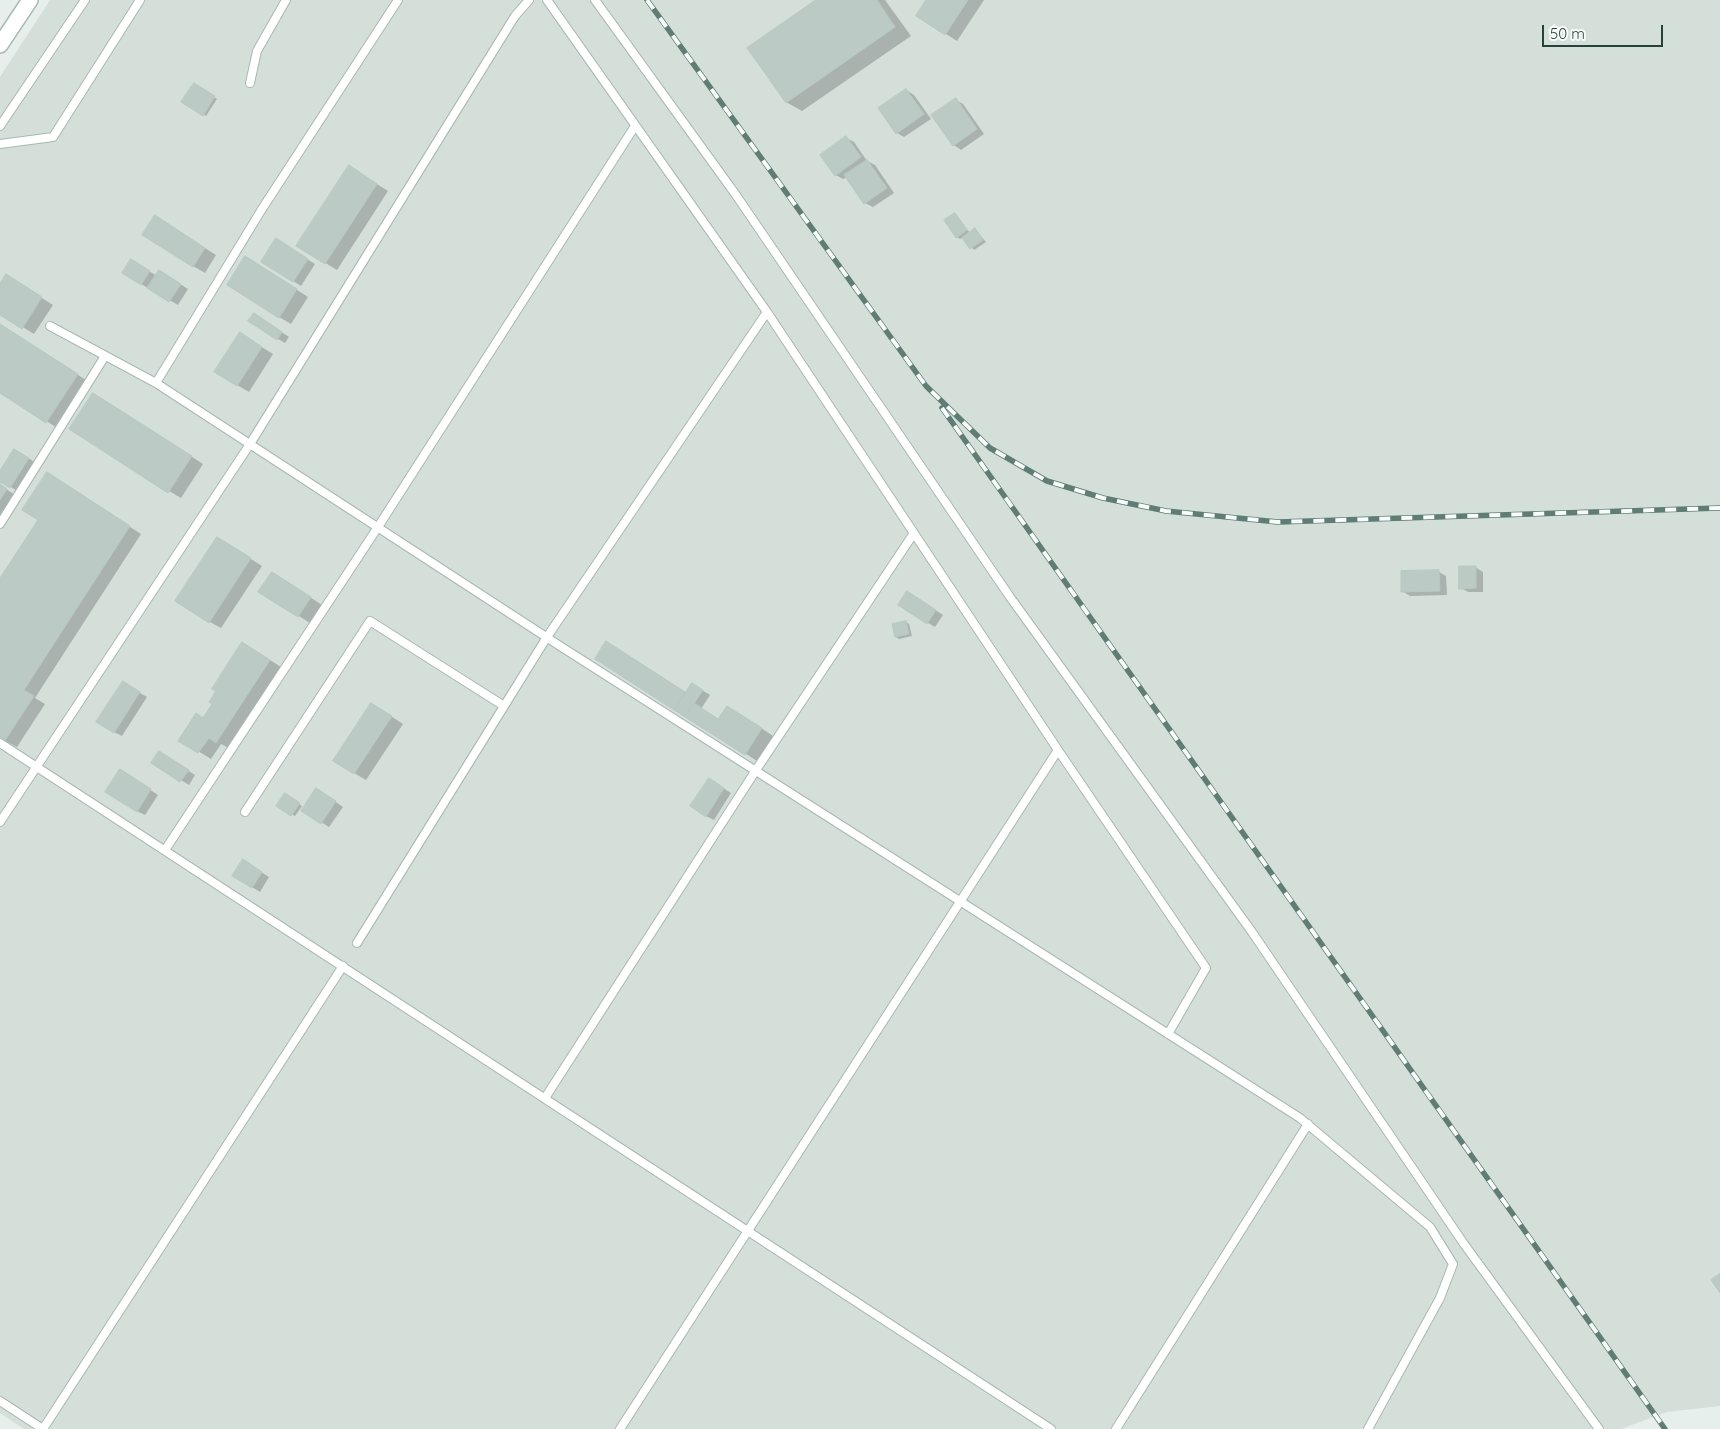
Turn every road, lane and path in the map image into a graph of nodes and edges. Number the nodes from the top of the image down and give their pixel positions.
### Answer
1 (30, 0) edge
2 (85, 0) edge
3 (140, 0) edge
4 (286, 0) edge
5 (398, 0) edge
6 (529, 0) edge
7 (547, 0) edge
8 (595, 0) edge
9 (0, 45) edge
10 (250, 83) dead end
11 (0, 126) edge
12 (636, 126) junction
13 (0, 144) edge
14 (767, 312) junction
15 (50, 326) dead end
16 (105, 356) junction
17 (156, 383) junction
18 (250, 444) junction
19 (0, 524) edge
20 (378, 528) junction
21 (914, 533) junction
22 (547, 637) junction
23 (504, 706) junction
24 (0, 743) edge
25 (1058, 750) junction
26 (37, 767) junction
27 (756, 770) junction
28 (245, 812) dead end
29 (0, 822) edge
30 (165, 850) junction
31 (961, 900) junction
32 (357, 943) dead end
33 (343, 966) junction
34 (1168, 1034) junction
35 (545, 1098) junction
36 (1308, 1124) junction
37 (748, 1230) junction
38 (0, 1402) edge
39 (620, 1429) edge
40 (1051, 1429) edge
41 (1116, 1429) edge
42 (1368, 1429) edge
43 (1599, 1429) edge

1 - 9 street
2 - 11 lane
3 - 13 lane
4 - 10 lane
5 - 17 lane
6 - 18 lane
7 - 12 lane
8 - 43 lane
12 - 14 lane
12 - 20 lane
14 - 21 lane
14 - 22 lane
15 - 16 lane
16 - 17 lane
16 - 19 lane
17 - 18 lane
18 - 20 lane
18 - 26 lane
20 - 22 lane
20 - 30 lane
21 - 25 lane
21 - 27 lane
22 - 23 lane
22 - 27 lane
23 - 28 lane
23 - 32 lane
24 - 26 lane
25 - 31 lane
25 - 34 lane
26 - 29 lane
26 - 30 lane
27 - 31 lane
27 - 35 lane
30 - 33 lane
31 - 34 lane
31 - 37 lane
33 - 35 lane
33 - 38 lane
34 - 36 lane
35 - 37 lane
36 - 41 lane
36 - 42 lane
37 - 39 lane
37 - 40 lane

